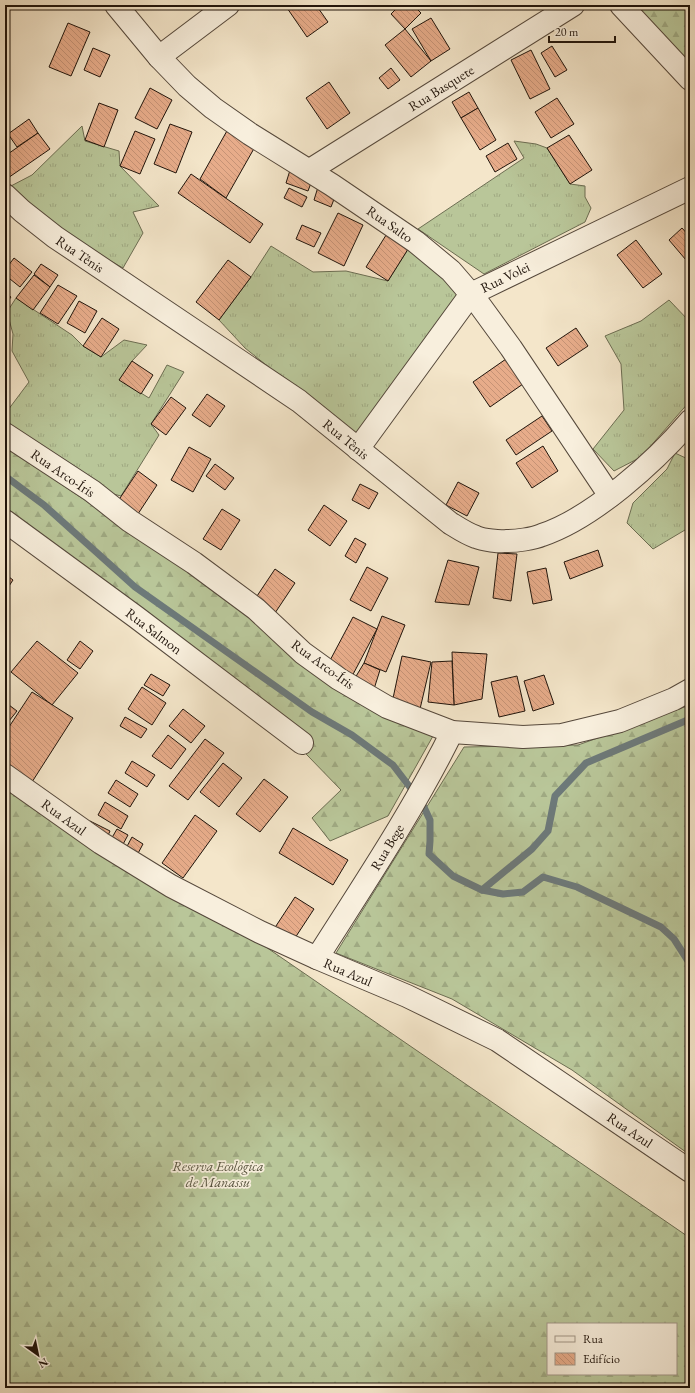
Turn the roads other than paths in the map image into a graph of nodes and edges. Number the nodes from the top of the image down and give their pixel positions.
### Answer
1 (116, 5) edge
2 (228, 5) edge
3 (573, 5) edge
4 (622, 5) edge
5 (159, 58) junction
6 (690, 79) edge
7 (310, 170) junction
8 (690, 188) edge
9 (5, 195) edge
10 (471, 294) junction
11 (690, 421) edge
12 (5, 434) edge
13 (358, 449) junction
14 (610, 496) junction
15 (5, 521) edge
16 (690, 690) edge
17 (452, 732) junction
18 (302, 743) dead end
19 (5, 775) edge
20 (317, 958) junction
21 (690, 1171) edge

1 - 5 street, Rua Salto
2 - 5 street
3 - 7 street, Rua Basquete
4 - 6 street
5 - 7 street, Rua Salto
7 - 10 street, Rua Salto
8 - 10 street, Rua Volei
9 - 13 street, Rua Tênis
10 - 13 street, Rua Volei
10 - 14 street, Rua Salto
11 - 14 street, Rua Tênis
12 - 17 street, Rua Arco-Íris
13 - 14 street, Rua Tênis
15 - 18 street, Rua Salmon
16 - 17 street, Rua Arco-Íris
17 - 20 street, Rua Bege
19 - 20 street, Rua Azul
20 - 21 street, Rua Azul

